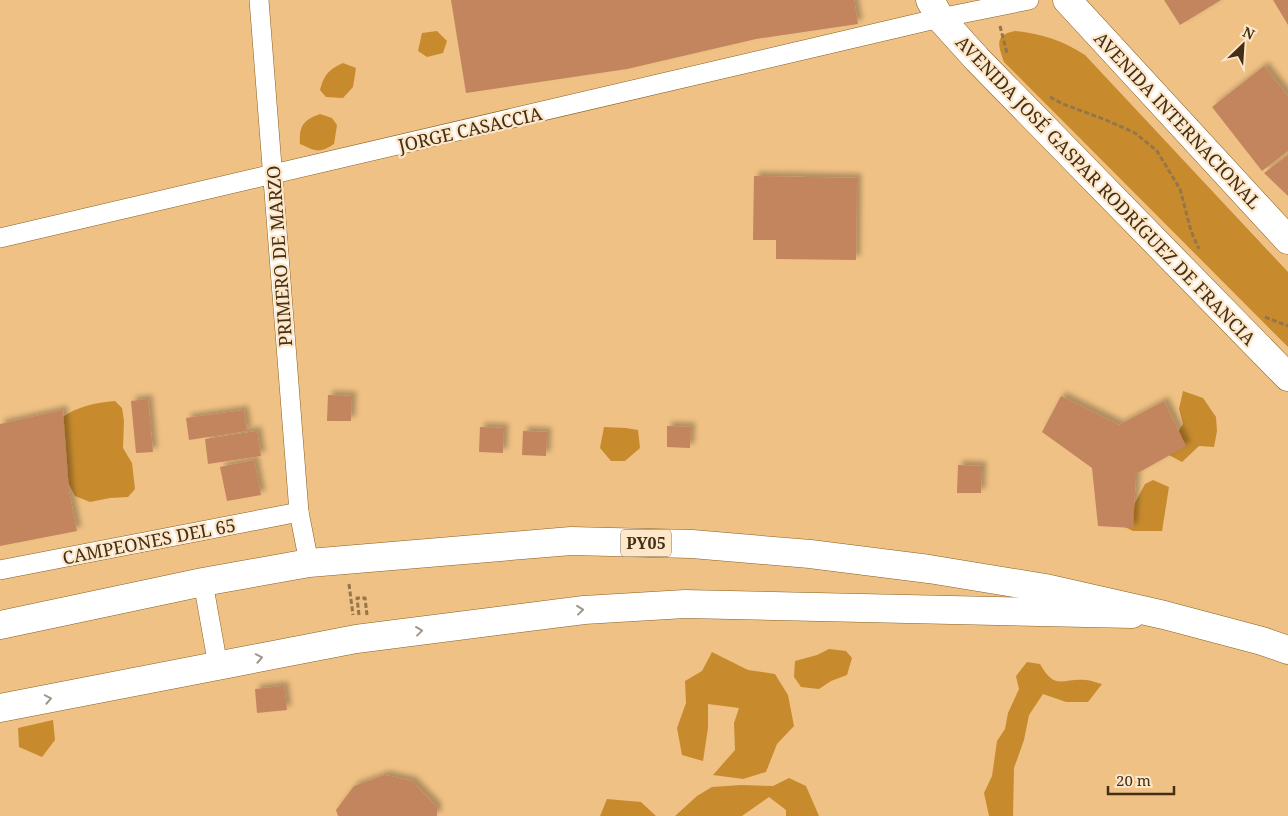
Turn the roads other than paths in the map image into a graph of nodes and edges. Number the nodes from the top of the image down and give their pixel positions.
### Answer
1 (259, 0) edge
2 (1029, 0) edge
3 (1067, 0) edge
4 (935, 9) edge
5 (272, 175) junction
6 (0, 238) edge
7 (1288, 240) edge
8 (1288, 377) edge
9 (299, 512) junction
10 (309, 562) junction
11 (0, 570) edge
12 (203, 582) junction
13 (1164, 615) junction
14 (0, 625) edge
15 (1288, 650) edge
16 (218, 666) junction
17 (0, 708) edge

1 - 5 street, PRIMERO DE MARZO
2 - 4 street, JORGE CASACCIA
3 - 7 main road, AVENIDA INTERNACIONAL
4 - 5 street, JORGE CASACCIA
4 - 8 main road, AVENIDA JOSÉ GASPAR RODRÍGUEZ DE FRANCIA
5 - 6 street, JORGE CASACCIA
5 - 9 street, PRIMERO DE MARZO
9 - 10 street, PRIMERO DE MARZO
9 - 11 street, CAMPEONES DEL 65
10 - 12 main road, PY05
10 - 13 main road, PY05
12 - 14 main road, PY05
12 - 16 street
13 - 15 main road, PY05
16 -> 13 main road
17 -> 16 main road

